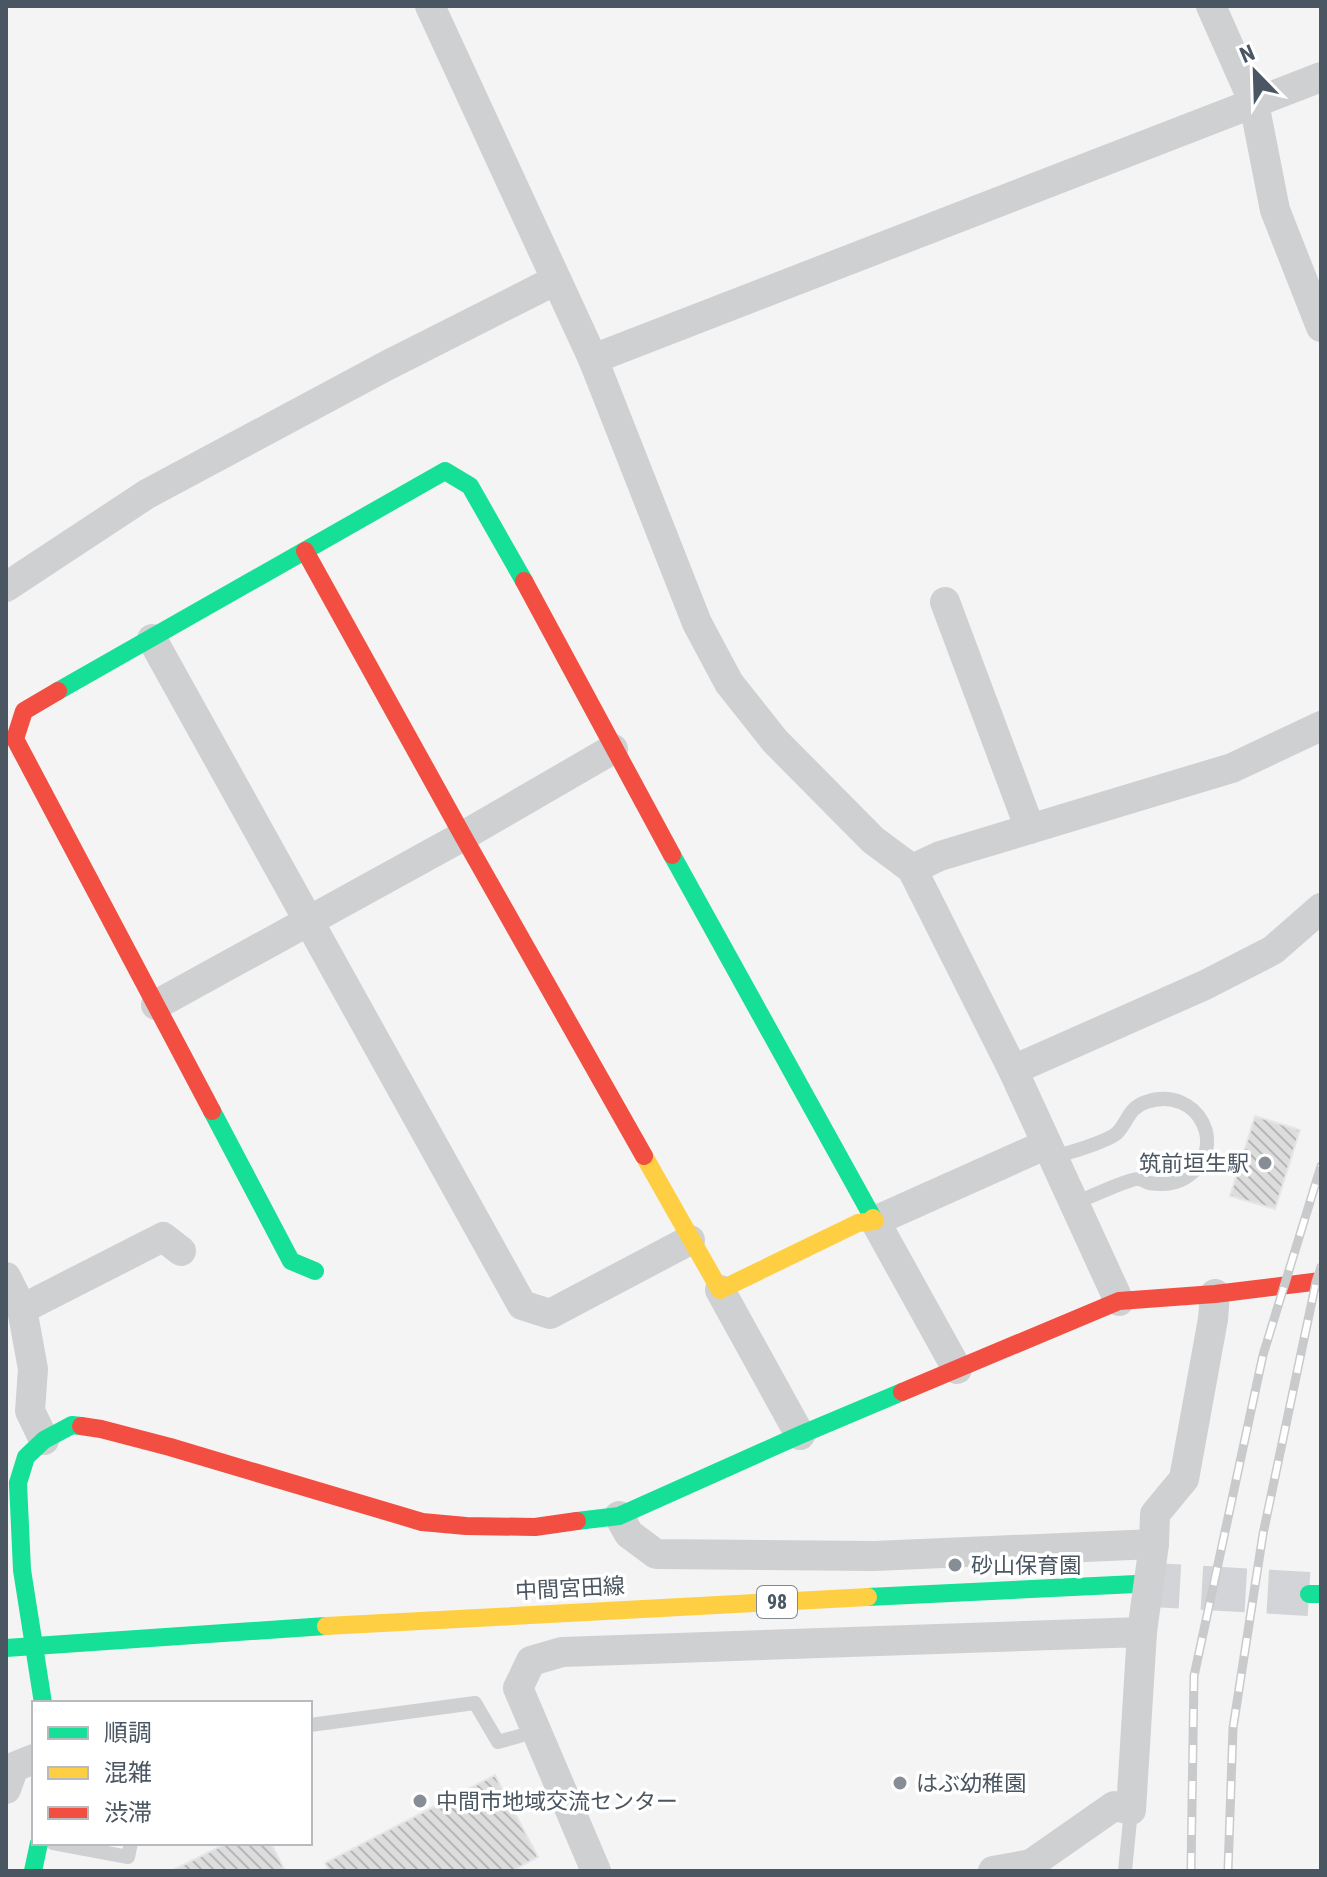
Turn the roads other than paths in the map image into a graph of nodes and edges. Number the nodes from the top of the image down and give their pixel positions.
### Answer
1 (430, 6) edge
2 (1211, 6) edge
3 (1321, 77) edge
4 (1254, 103) junction
5 (556, 280) junction
6 (1321, 327) edge
7 (593, 359) junction
8 (305, 551) junction
9 (6, 587) edge
10 (945, 602) dead end
11 (152, 639) junction
12 (1321, 726) edge
13 (613, 749) junction
14 (1030, 829) junction
15 (463, 836) junction
16 (912, 869) junction
17 (1321, 908) edge
18 (308, 922) junction
19 (156, 1005) junction
20 (1013, 1070) junction
21 (1050, 1151) junction
22 (1075, 1203) junction
23 (875, 1221) junction
24 (690, 1240) junction
25 (181, 1251) dead end
26 (315, 1271) dead end
27 (6, 1277) edge
28 (1321, 1281) edge
29 (720, 1290) junction
30 (1215, 1294) junction
31 (1119, 1301) junction
32 (22, 1309) junction
33 (957, 1369) junction
34 (18, 1417) edge
35 (800, 1435) junction
36 (44, 1440) junction
37 (619, 1516) junction
38 (1154, 1544) junction
39 (1136, 1584) tunnel mouth
40 (1142, 1632) junction
41 (33, 1645) junction
42 (6, 1648) edge
43 (43, 1701) edge
44 (312, 1725) edge
45 (537, 1731) junction
46 (32, 1760) edge
47 (6, 1789) edge
48 (1131, 1810) junction
49 (39, 1845) edge
50 (64, 1845) edge
51 (131, 1845) edge
52 (33, 1871) edge
53 (596, 1871) edge
54 (993, 1871) edge
55 (1125, 1871) edge

1 - 5 street
2 - 4 street
3 - 4 street
4 - 6 street
4 - 7 street
5 - 7 street
5 - 9 street
7 - 16 street
8 - 11 street
8 - 13 street
8 - 15 street
10 - 14 street
11 - 18 street
11 - 19 street
12 - 14 street
13 - 15 street
13 - 23 street
14 - 16 street
15 - 18 street
15 - 24 street
16 - 20 street
17 - 20 street
18 - 19 street
18 - 24 street
19 - 26 street
20 - 21 street
21 - 22 street
21 - 22 lane
21 - 23 street
22 - 31 street
23 - 29 street
23 - 33 street
24 - 29 street
25 - 32 street
27 - 32 street
28 - 30 street
29 - 35 street
30 - 31 street
30 - 38 street
31 - 33 street
32 - 34 street
33 - 35 street
34 - 36 street
35 - 37 street
36 - 37 street
36 - 41 street
37 - 38 street
38 - 40 street, bridge
39 - 41 street, 中間宮田線 / 98
40 - 45 street
40 - 48 street
41 - 42 street, 中間宮田線 / 98
41 - 43 street
44 - 45 lane
45 - 53 street
46 - 47 street
48 - 54 street
48 - 55 lane
49 - 52 street
50 - 51 lane

